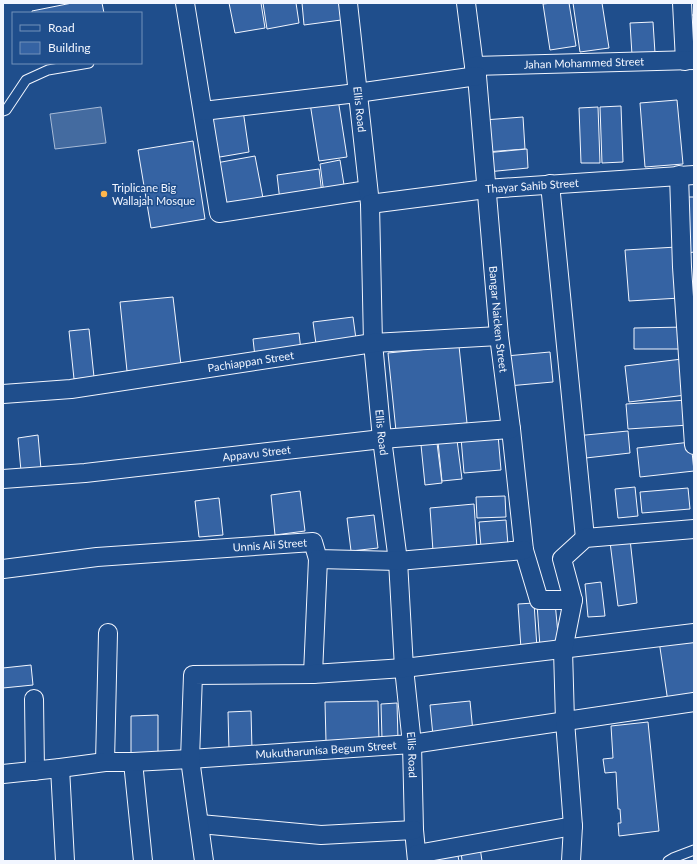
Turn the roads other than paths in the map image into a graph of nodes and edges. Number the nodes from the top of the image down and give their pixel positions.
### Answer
1 (185, 3) edge
2 (348, 3) edge
3 (466, 3) edge
4 (682, 3) edge
5 (689, 61) edge
6 (83, 64) edge
7 (475, 71) junction
8 (357, 93) junction
9 (3, 111) edge
10 (203, 111) junction
11 (687, 175) edge
12 (550, 184) junction
13 (486, 189) junction
14 (369, 197) junction
15 (498, 336) junction
16 (373, 343) junction
17 (3, 394) edge
18 (511, 429) junction
19 (382, 439) junction
20 (694, 445) edge
21 (3, 479) edge
22 (694, 529) edge
23 (585, 538) junction
24 (524, 550) junction
25 (318, 559) junction
26 (398, 561) junction
27 (3, 569) edge
28 (573, 600) junction
29 (108, 633) dead end
30 (694, 633) edge
31 (563, 650) junction
32 (404, 668) junction
33 (312, 674) junction
34 (34, 700) dead end
35 (694, 702) edge
36 (565, 721) junction
37 (412, 744) junction
38 (190, 759) junction
39 (105, 762) junction
40 (133, 762) junction
41 (60, 768) junction
42 (35, 771) junction
43 (3, 774) edge
44 (200, 824) junction
45 (573, 826) junction
46 (414, 830) junction
47 (694, 850) edge
48 (417, 857) edge
49 (65, 861) edge
50 (143, 861) edge
51 (204, 861) edge
52 (571, 861) edge
53 (668, 861) edge

1 - 10 street
2 - 8 street, Ellis Road
3 - 7 street, Bangar Naicken Street
4 - 5 street
5 - 7 street, Jahan Mohammed Street
6 - 9 lane
7 - 8 street, Jahan Mohammed Street
7 - 13 street, Bangar Naicken Street
8 - 10 street, Jahan Mohammed Street
8 - 14 street, Ellis Road
10 - 14 street, Thayar Sahib Street
11 - 12 street, Thayar Sahib Street
11 - 20 street
12 - 13 street, Thayar Sahib Street
12 - 23 street
13 - 14 street, Thayar Sahib Street
13 - 15 street, Bangar Naicken Street
14 - 16 street, Ellis Road
15 - 16 street, Pachiappan Street
15 - 18 street, Bangar Naicken Street
16 - 17 street, Pachiappan Street
16 - 19 street, Ellis Road
18 - 19 street, Appavu Street
18 - 24 street, Bangar Naicken Street
19 - 21 street, Appavu Street
19 - 26 street, Ellis Road
22 - 23 street
23 - 28 street
24 - 26 street, Unnis Ali Street
24 - 28 street, Bangar Naicken Street
25 - 26 street, Unnis Ali Street
25 - 27 street, Unnis Ali Street
25 - 33 street
26 - 32 street, Ellis Road
28 - 31 street
29 - 39 street
30 - 31 street
31 - 32 street
31 - 36 street
32 - 33 street
32 - 37 street, Ellis Road
33 - 38 street
34 - 42 street
35 - 36 street, Mukutharunisa Begum Street
36 - 37 street, Mukutharunisa Begum Street
36 - 45 street
37 - 38 street, Mukutharunisa Begum Street
37 - 46 street, Ellis Road
38 - 40 street, Mukutharunisa Begum Street
38 - 44 street
39 - 40 street, Mukutharunisa Begum Street
39 - 41 street, Mukutharunisa Begum Street
40 - 50 street
41 - 42 street, Mukutharunisa Begum Street
41 - 49 street
42 - 43 street, Mukutharunisa Begum Street
44 - 46 street
44 - 51 street
45 - 48 street
45 - 52 street
46 - 48 street, Ellis Road
47 - 53 lane

